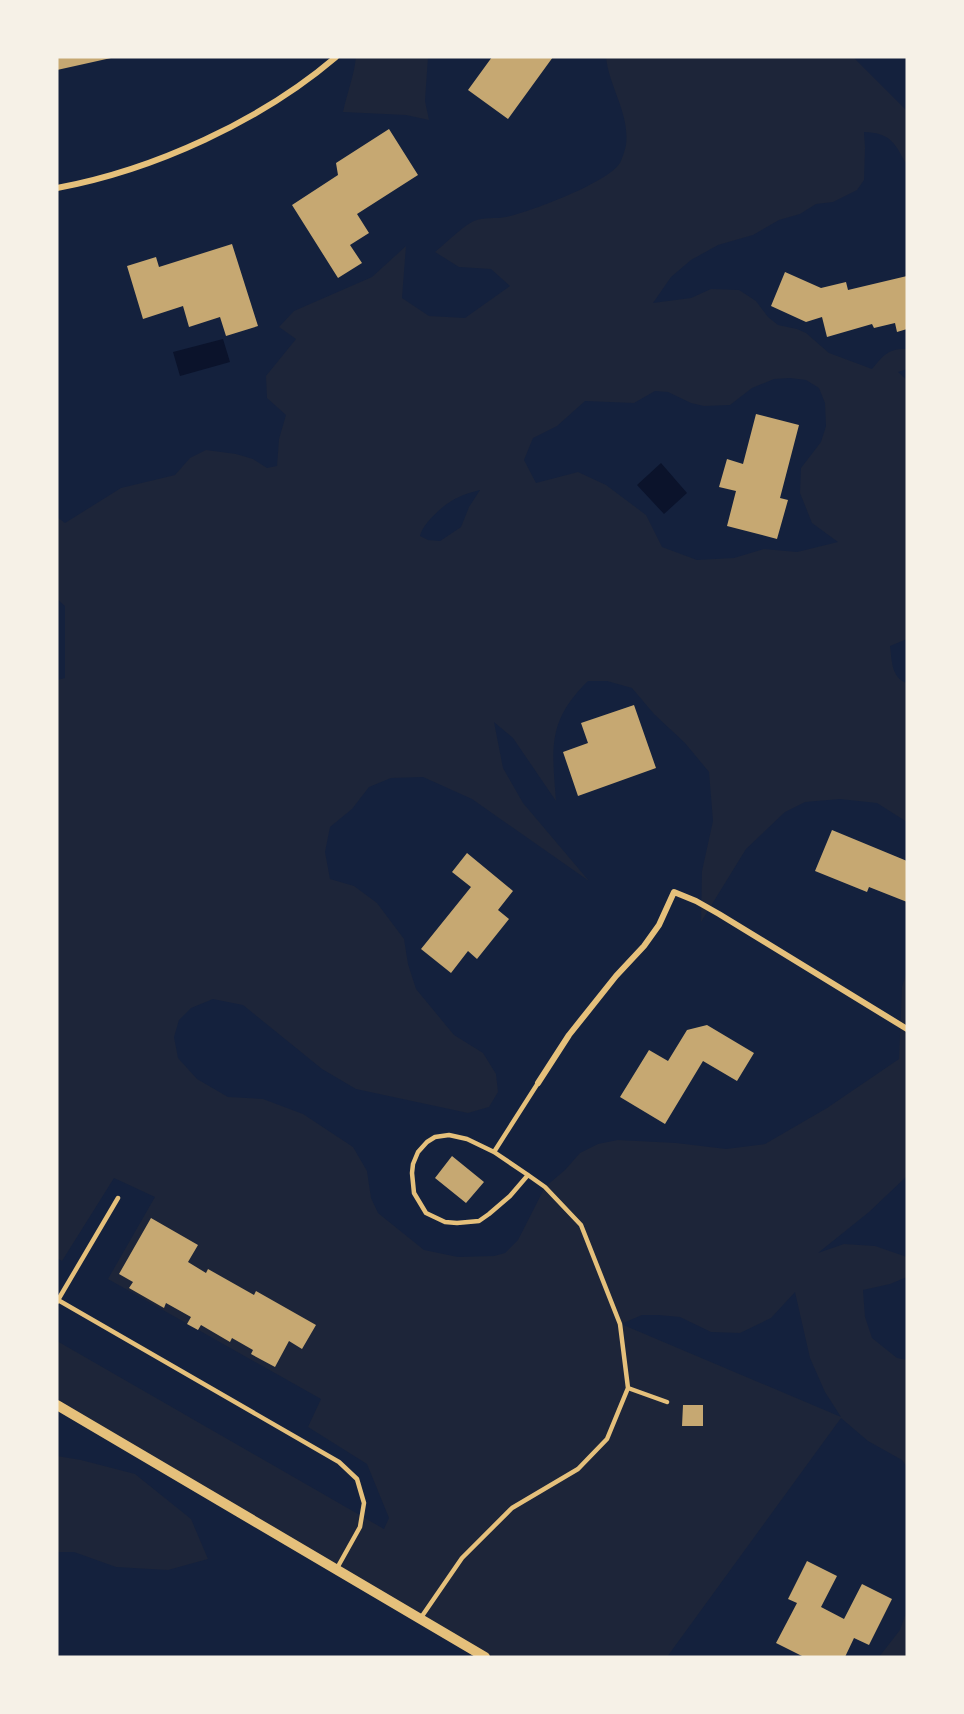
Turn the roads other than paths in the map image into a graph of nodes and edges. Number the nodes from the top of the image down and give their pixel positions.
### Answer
1 (336, 57) edge
2 (57, 188) edge
3 (907, 1029) edge
4 (538, 1083) joint
5 (494, 1152) junction
6 (528, 1175) junction
7 (118, 1198) dead end
8 (58, 1301) edge
9 (628, 1388) junction
10 (667, 1402) dead end
11 (57, 1405) edge
12 (336, 1570) junction
13 (420, 1619) junction
14 (485, 1657) edge

1 - 2 street
3 - 4 street
4 - 5 lane
5 - 6 lane
5 - 6 lane
6 - 9 lane
7 - 8 lane
8 - 12 lane
9 - 10 lane
9 - 13 lane
11 - 12 street
12 - 13 street
13 - 14 street

